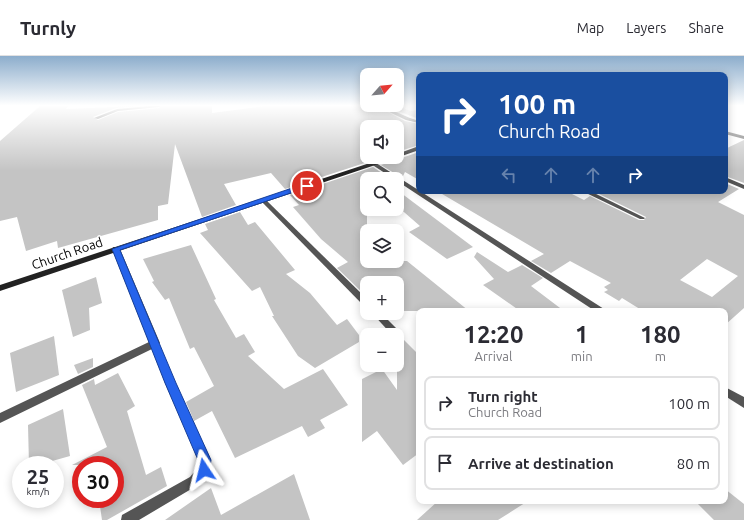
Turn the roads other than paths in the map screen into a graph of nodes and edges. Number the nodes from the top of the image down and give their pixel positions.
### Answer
1 (728, 133) edge
2 (744, 138) edge
3 (416, 149) edge
4 (404, 153) edge
5 (373, 164) joint
6 (728, 180) edge
7 (744, 187) edge
8 (416, 192) edge
9 (420, 194) edge
10 (591, 194) edge
11 (263, 200) junction
12 (642, 218) dead end
13 (116, 249) junction
14 (0, 288) edge
15 (360, 297) edge
16 (596, 308) edge
17 (383, 320) edge
18 (391, 328) edge
19 (155, 343) junction
20 (728, 393) edge
21 (744, 403) edge
22 (0, 418) edge
23 (127, 520) edge

1 - 2 street
3 - 4 street
5 - 8 street
5 - 11 street, Church Road
6 - 7 street
9 - 16 street
10 - 12 street
11 - 13 street, Church Road
11 - 15 street
13 - 14 street, Church Road
13 - 19 street
17 - 18 street
19 - 22 street
19 - 23 street
20 - 21 street

